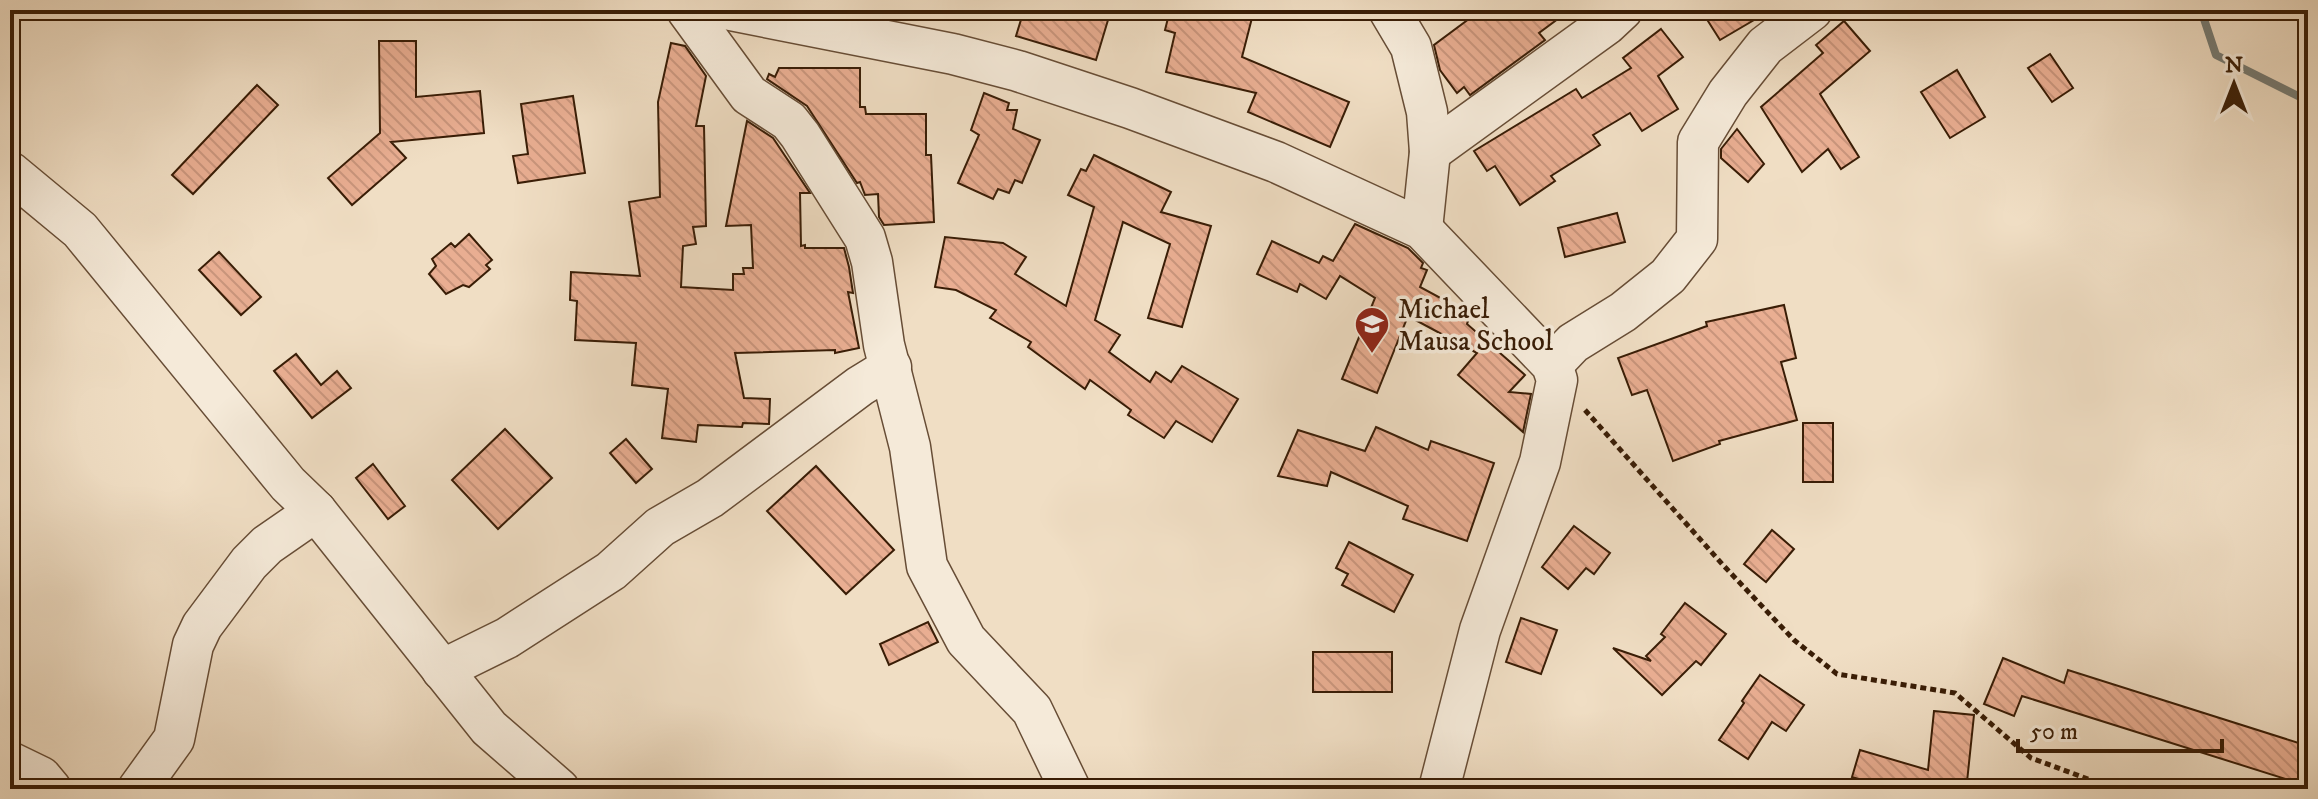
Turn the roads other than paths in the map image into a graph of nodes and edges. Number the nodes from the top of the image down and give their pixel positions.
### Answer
1 (687, 10) edge
2 (730, 10) edge
3 (1389, 10) edge
4 (1622, 10) edge
5 (1812, 10) edge
6 (1430, 152) junction
7 (10, 172) edge
8 (1422, 229) junction
9 (891, 367) junction
10 (1555, 372) junction
11 (316, 511) junction
12 (442, 670) junction
13 (10, 762) edge
14 (51, 789) edge
15 (138, 789) edge
16 (559, 789) edge
17 (1070, 789) edge
18 (1439, 789) edge

1 - 9 street
2 - 8 street
3 - 6 street
4 - 6 street
5 - 10 street
6 - 8 street
7 - 11 street
8 - 10 street
9 - 12 street
9 - 17 street
10 - 18 street
11 - 12 street
11 - 15 street
12 - 16 street
13 - 14 street

